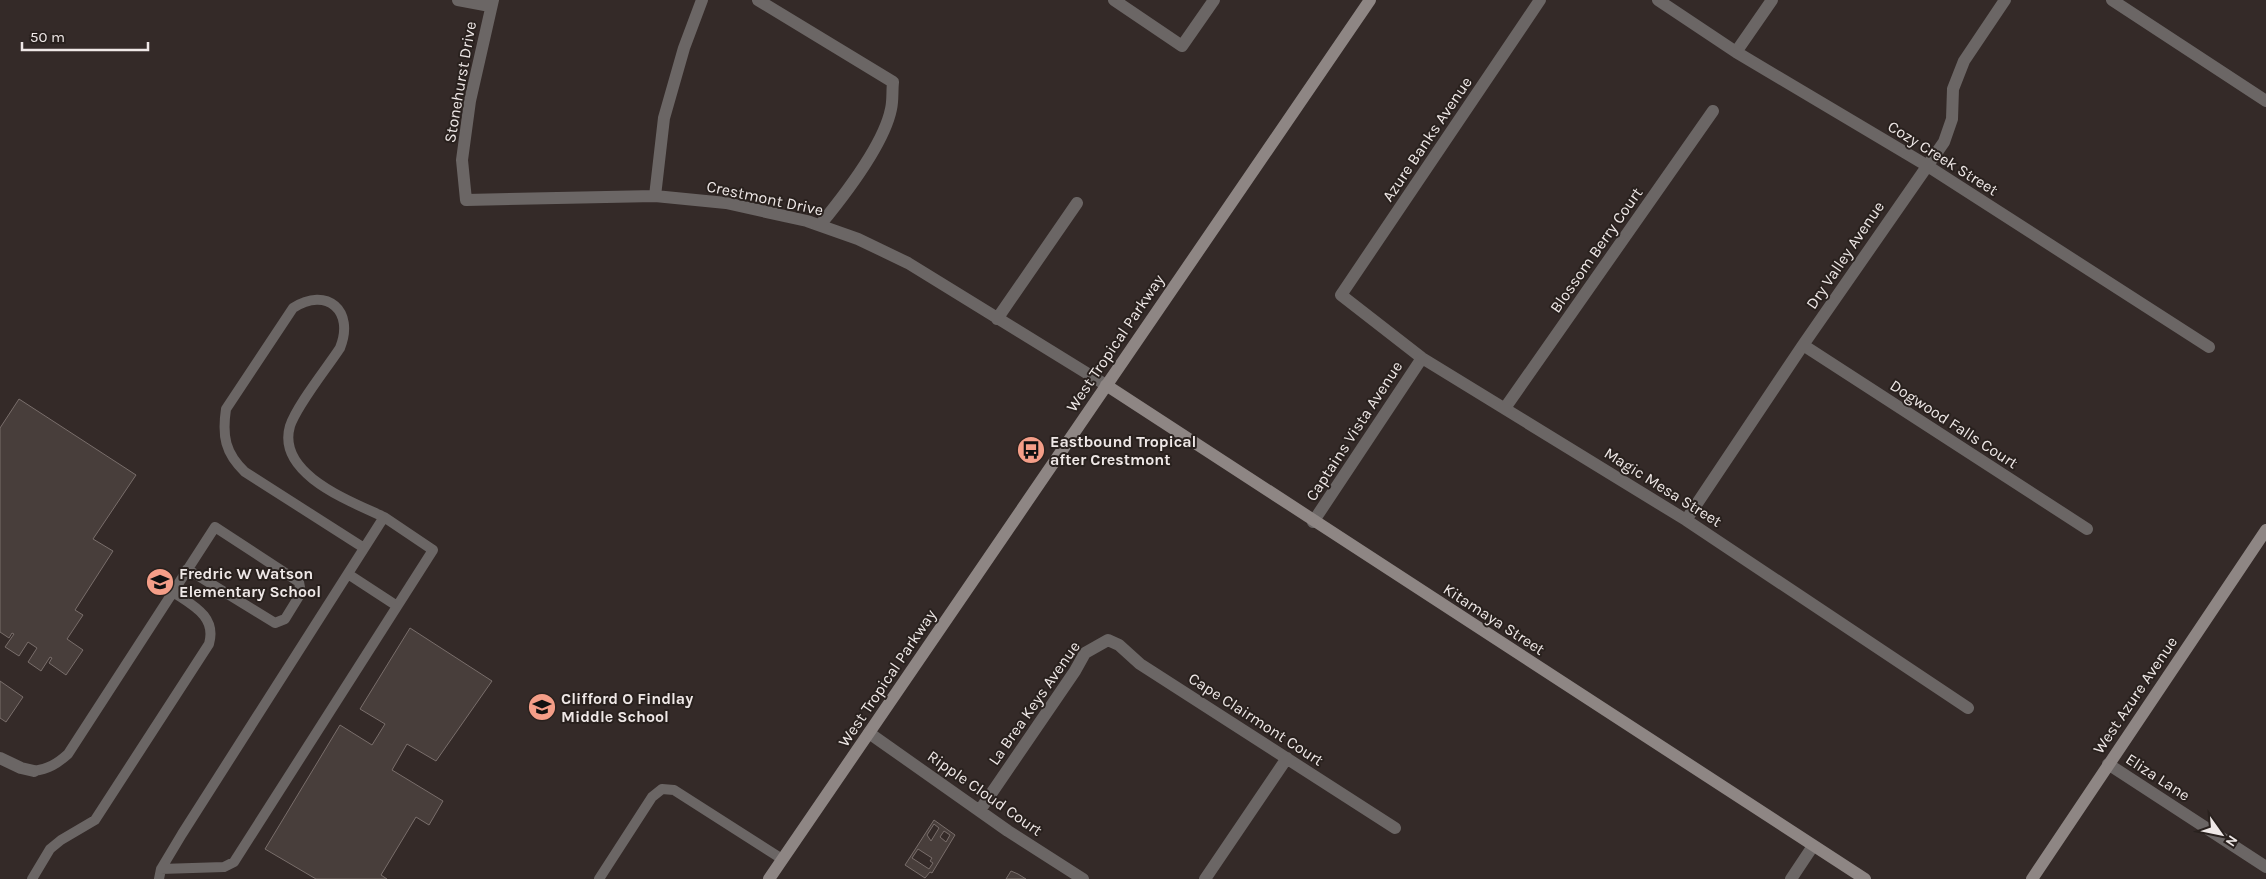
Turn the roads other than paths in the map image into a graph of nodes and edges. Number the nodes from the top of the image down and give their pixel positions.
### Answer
1 (458, 0) edge
2 (702, 0) edge
3 (758, 0) edge
4 (1114, 0) edge
5 (1214, 0) edge
6 (1370, 0) edge
7 (1540, 0) edge
8 (1658, 0) edge
9 (1772, 0) edge
10 (2005, 0) edge
11 (2112, 0) edge
12 (492, 3) edge
13 (1736, 52) junction
14 (2266, 101) edge
15 (1713, 111) dead end
16 (1926, 165) junction
17 (655, 196) junction
18 (466, 200) joint
19 (1077, 203) dead end
20 (820, 225) junction
21 (1341, 295) joint
22 (996, 319) junction
23 (1803, 345) junction
24 (2209, 347) dead end
25 (1422, 358) junction
26 (1106, 385) junction
27 (1504, 408) junction
28 (384, 517) junction
29 (1686, 520) junction
30 (1313, 522) junction
31 (2087, 530) dead end
32 (2266, 530) edge
33 (364, 548) junction
34 (187, 569) junction
35 (348, 574) junction
36 (173, 592) junction
37 (397, 606) junction
38 (1101, 643) joint
39 (1968, 708) dead end
40 (869, 734) junction
41 (0, 758) edge
42 (1287, 758) junction
43 (2108, 764) junction
44 (34, 771) joint
45 (980, 810) junction
46 (1395, 828) dead end
47 (1813, 846) junction
48 (782, 860) junction
49 (2266, 867) edge
50 (160, 874) edge
51 (32, 879) edge
52 (599, 879) edge
53 (769, 879) edge
54 (1083, 879) edge
55 (1205, 879) edge
56 (1791, 879) edge
57 (1865, 879) edge
58 (2032, 879) edge

1 - 12 street
2 - 17 street
3 - 20 street
4 - 5 street
6 - 26 street, West Tropical Parkway
7 - 21 street, Azure Banks Avenue
8 - 13 street, Cozy Creek Street
9 - 13 street
10 - 16 street, Dry Valley Avenue
11 - 14 street
12 - 18 street, Stonehurst Drive
13 - 16 street, Cozy Creek Street
15 - 27 street, Blossom Berry Court
16 - 23 street, Dry Valley Avenue
16 - 24 street, Cozy Creek Street
17 - 18 street, Crestmont Drive
17 - 20 street, Crestmont Drive
19 - 22 street
20 - 22 street, Crestmont Drive
21 - 25 street, Magic Mesa Street
22 - 26 street, Crestmont Drive
23 - 29 street, Dry Valley Avenue
23 - 31 street, Dogwood Falls Court
25 - 27 street, Magic Mesa Street
25 - 30 street, Captains Vista Avenue
26 - 30 street, Kitamaya Street
26 - 40 street, West Tropical Parkway
27 - 29 street, Magic Mesa Street
28 - 33 lane
28 - 33 lane
28 - 37 lane
29 - 39 street, Magic Mesa Street
30 - 47 street, Kitamaya Street
32 - 43 street, West Azure Avenue
33 - 35 lane
34 - 34 lane
34 - 36 lane
35 - 37 lane
35 - 50 lane
36 - 44 lane
36 - 51 lane
37 - 50 lane
38 - 42 street, Cape Clairmont Court
38 - 45 street, La Brea Keys Avenue
40 - 45 street, Ripple Cloud Court
40 - 48 street, West Tropical Parkway
41 - 44 street
42 - 46 street, Cape Clairmont Court
42 - 55 street
43 - 49 street, Eliza Lane
43 - 58 street, West Azure Avenue
45 - 54 street, Ripple Cloud Court
47 - 56 street
47 - 57 street, Kitamaya Street
48 - 52 lane
48 - 53 street, West Tropical Parkway

